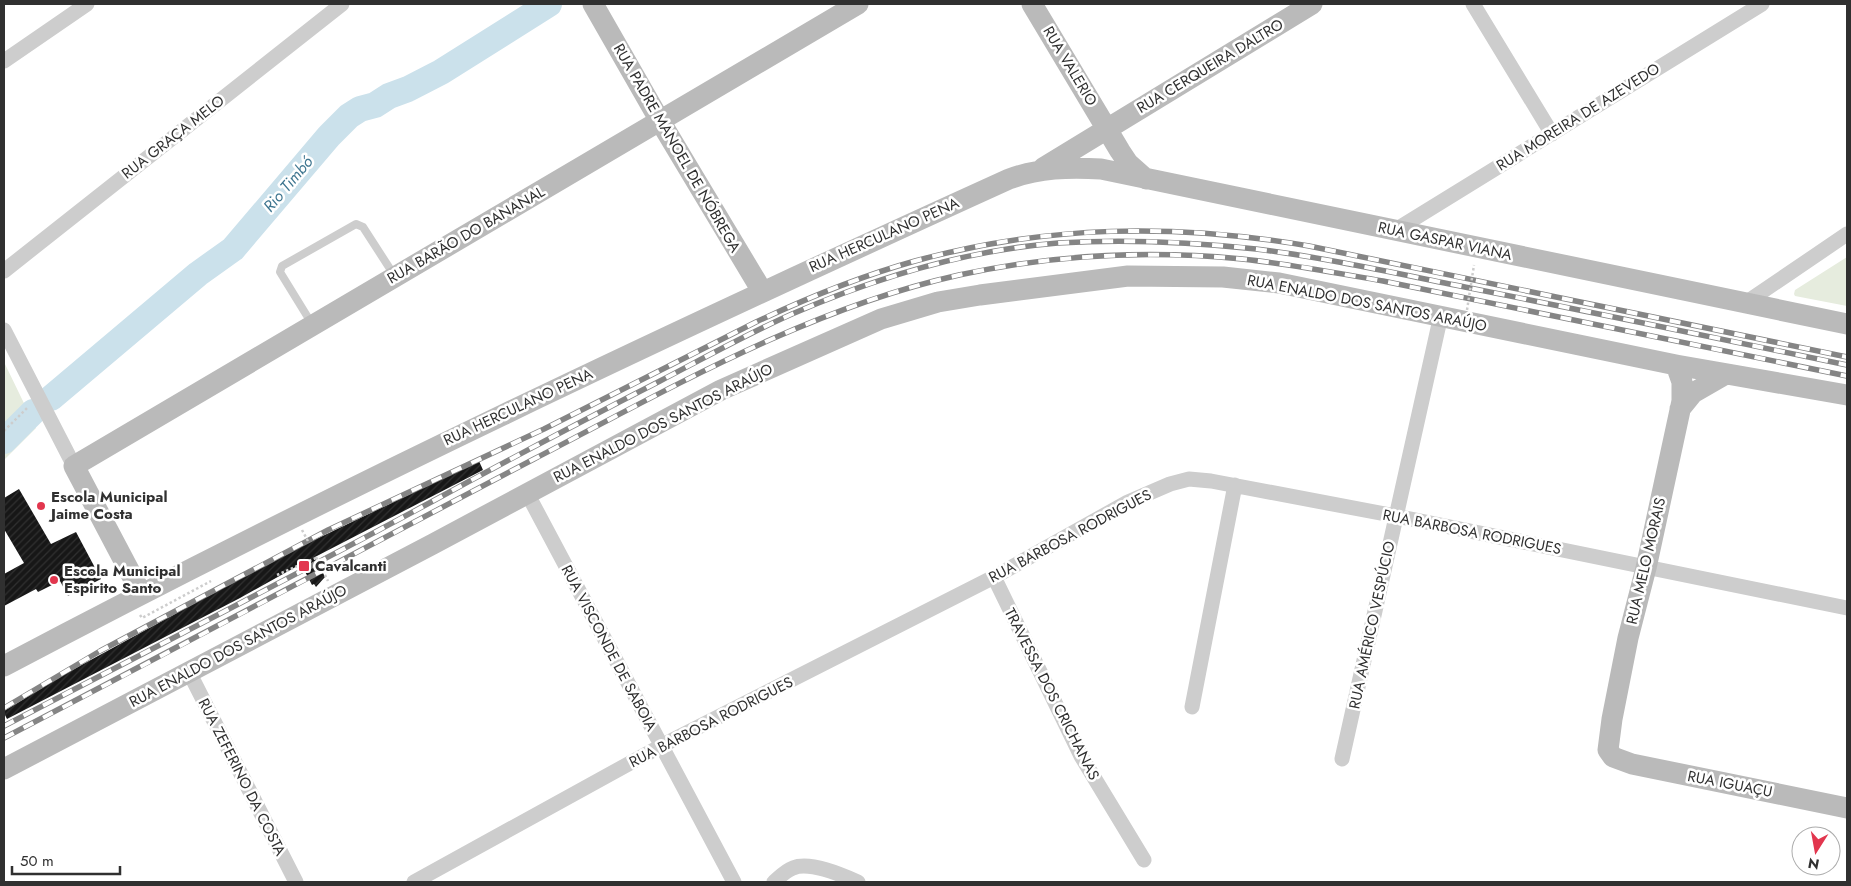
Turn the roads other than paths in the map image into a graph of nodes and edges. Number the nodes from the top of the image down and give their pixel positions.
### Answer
1 (87, 4) edge
2 (342, 4) edge
3 (593, 4) edge
4 (858, 4) edge
5 (1032, 4) edge
6 (1312, 4) edge
7 (1474, 4) edge
8 (1762, 4) edge
9 (4, 61) edge
10 (660, 121) junction
11 (1108, 128) junction
12 (1552, 134) junction
13 (1041, 170) junction
14 (1146, 179) junction
15 (1394, 230) junction
16 (1847, 234) edge
17 (4, 271) edge
18 (395, 277) junction
19 (762, 291) junction
20 (1744, 304) junction
21 (1441, 315) junction
22 (1847, 324) edge
23 (313, 326) junction
24 (4, 330) edge
25 (1676, 365) junction
26 (1726, 374) junction
27 (1847, 395) edge
28 (1680, 409) junction
29 (74, 466) junction
30 (1235, 485) junction
31 (527, 493) junction
32 (1396, 516) junction
33 (1646, 568) junction
34 (994, 577) junction
35 (141, 593) junction
36 (1847, 608) edge
37 (4, 666) edge
38 (189, 672) junction
39 (1192, 707) dead end
40 (661, 746) junction
41 (1613, 757) joint
42 (1342, 759) dead end
43 (4, 769) edge
44 (1847, 808) edge
45 (1144, 860) dead end
46 (296, 882) edge
47 (414, 882) edge
48 (734, 882) edge
49 (774, 882) edge
50 (858, 882) edge

1 - 9 street
2 - 17 street, RUA GRAÇA MELO
3 - 10 main road, RUA PADRE MANOEL DE NÓBREGA
4 - 10 main road, RUA BARÃO DO BANANAL
5 - 11 main road, RUA VALERIO
6 - 11 main road, RUA CERQUEIRA DALTRO
7 - 12 street
8 - 12 street, RUA MOREIRA DE AZEVEDO
10 - 18 main road, RUA BARÃO DO BANANAL
10 - 19 main road, RUA PADRE MANOEL DE NÓBREGA
11 - 13 main road, RUA CERQUEIRA DALTRO
11 - 14 main road
12 - 15 street, RUA MOREIRA DE AZEVEDO
13 - 14 main road, RUA GASPAR VIANA
13 - 19 main road, RUA HERCULANO PENA
14 - 15 main road, RUA GASPAR VIANA
15 - 20 main road, RUA GASPAR VIANA
16 - 20 street
18 - 23 main road, RUA BARÃO DO BANANAL
18 - 23 lane
19 - 35 main road, RUA HERCULANO PENA
20 - 22 main road, RUA GASPAR VIANA
21 - 25 main road, RUA ENALDO DOS SANTOS ARAÚJO
21 - 31 main road, RUA ENALDO DOS SANTOS ARAÚJO
21 - 32 street, RUA AMÉRICO VESPÚCIO
23 - 29 main road, RUA BARÃO DO BANANAL
24 - 29 street
25 - 26 main road, RUA ENALDO DOS SANTOS ARAÚJO
25 - 28 main road, RUA MELO MORAIS
26 - 27 main road, RUA ENALDO DOS SANTOS ARAÚJO
26 - 28 main road
28 - 33 main road, RUA MELO MORAIS
29 - 35 main road
30 - 32 street, RUA BARBOSA RODRIGUES
30 - 34 street, RUA BARBOSA RODRIGUES
30 - 39 street
31 - 38 main road, RUA ENALDO DOS SANTOS ARAÚJO
31 - 40 street, RUA VISCONDE DE SABOIA
32 - 33 street, RUA BARBOSA RODRIGUES
32 - 42 street, RUA AMÉRICO VESPÚCIO
33 - 36 street, RUA BARBOSA RODRIGUES
33 - 41 main road, RUA MELO MORAIS
34 - 40 street, RUA BARBOSA RODRIGUES
34 - 45 street, TRAVESSA DOS CRICHANAS
35 - 37 main road, RUA HERCULANO PENA
38 - 43 main road, RUA ENALDO DOS SANTOS ARAÚJO
38 - 46 street, RUA ZEFERINO DA COSTA
40 - 47 street, RUA BARBOSA RODRIGUES
40 - 48 street, RUA VISCONDE DE SABOIA
41 - 44 main road, RUA IGUAÇU
49 - 50 street

